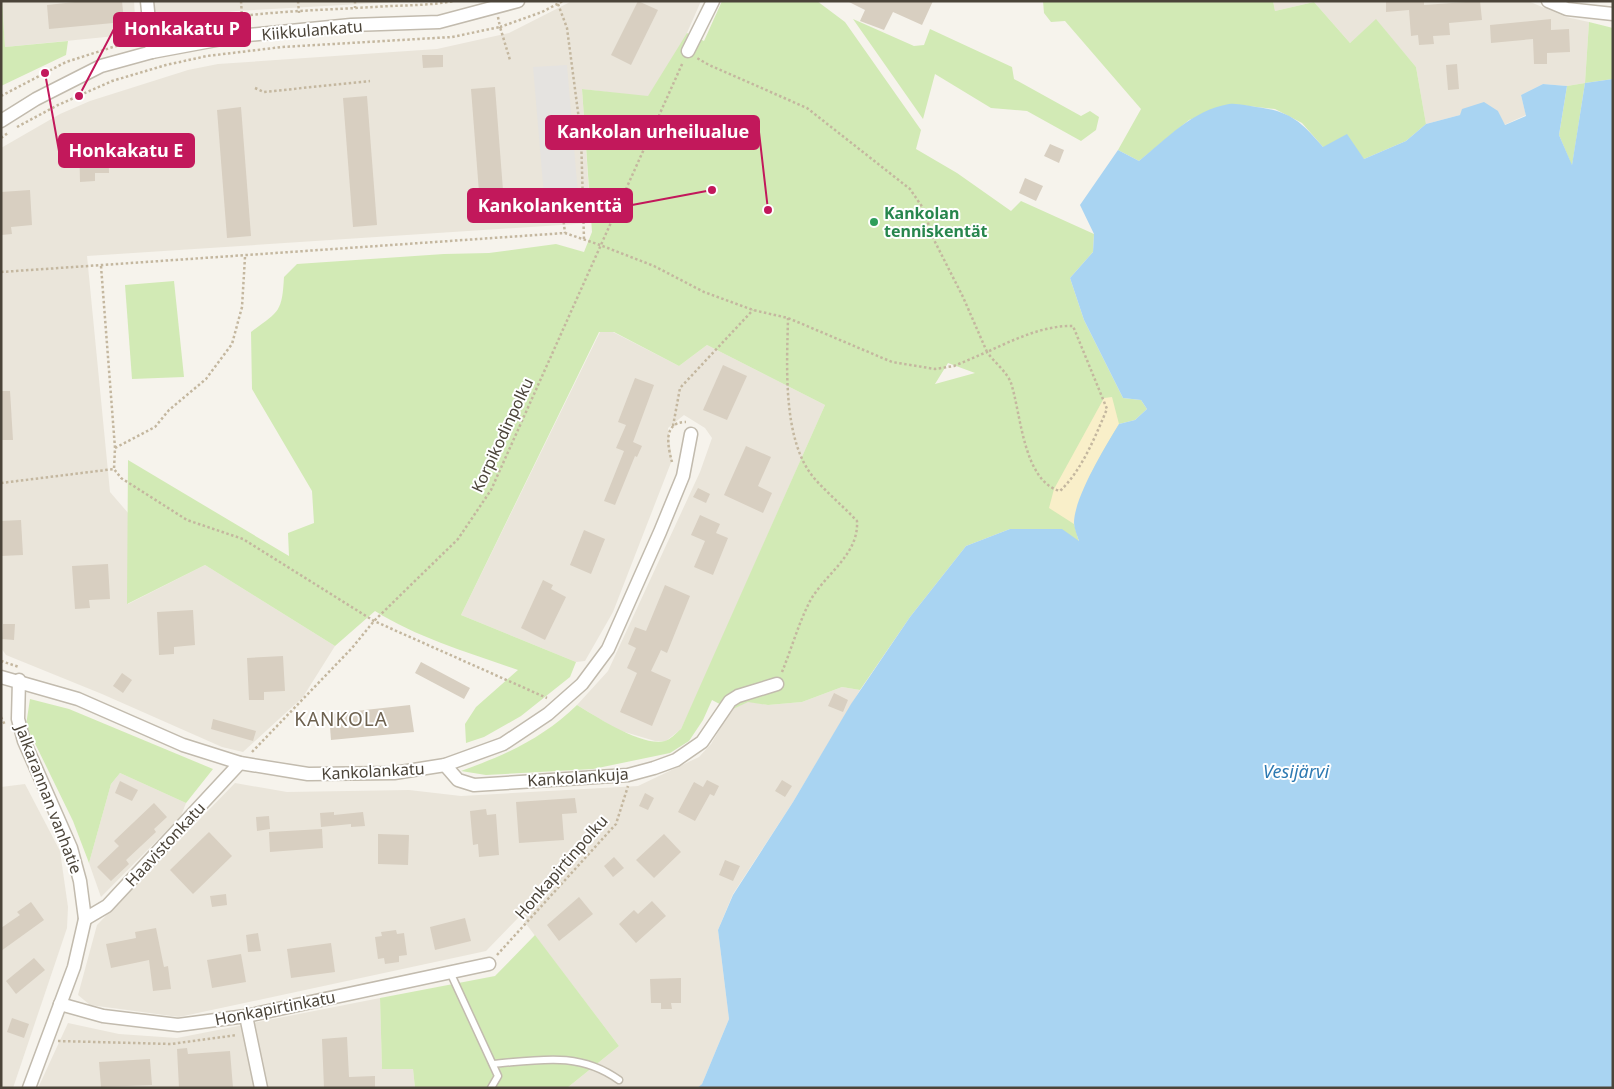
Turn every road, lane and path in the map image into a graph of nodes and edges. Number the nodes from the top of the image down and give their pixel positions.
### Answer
1 (147, 1) edge
2 (241, 1) edge
3 (298, 1) edge
4 (355, 1) edge
5 (518, 1) edge
6 (563, 1) edge
7 (713, 1) edge
8 (1548, 1) edge
9 (558, 4) junction
10 (356, 8) dead end
11 (299, 13) dead end
12 (1613, 14) edge
13 (242, 17) dead end
14 (500, 27) junction
15 (688, 51) junction
16 (152, 52) junction
17 (510, 60) dead end
18 (370, 81) dead end
19 (255, 88) dead end
20 (1, 121) edge
21 (1, 138) edge
22 (563, 217) dead end
23 (565, 233) junction
24 (584, 239) junction
25 (600, 244) junction
26 (244, 257) junction
27 (101, 266) junction
28 (1, 272) edge
29 (753, 310) junction
30 (788, 318) junction
31 (987, 352) junction
32 (672, 427) junction
33 (689, 428) joint
34 (115, 448) junction
35 (114, 469) junction
36 (672, 470) dead end
37 (1, 483) edge
38 (374, 622) junction
39 (1, 661) edge
40 (19, 667) dead end
41 (1, 676) edge
42 (19, 680) junction
43 (777, 684) joint
44 (548, 704) dead end
45 (1, 717) edge
46 (9, 730) dead end
47 (240, 763) junction
48 (445, 765) junction
49 (628, 775) junction
50 (85, 919) junction
51 (489, 964) joint
52 (450, 972) junction
53 (60, 1004) junction
54 (246, 1016) junction
55 (251, 1034) junction
56 (47, 1038) junction
57 (493, 1064) junction
58 (619, 1080) dead end
59 (29, 1088) edge
60 (261, 1088) edge
61 (491, 1088) edge

1 - 16 street
2 - 13 path
3 - 11 path
4 - 10 path
5 - 16 street, Kiikkulankatu
6 - 9 path
7 - 15 street
8 - 12 street
9 - 14 path
9 - 24 path
14 - 17 path
14 - 21 path
15 - 25 path, Korpikodinpolku
15 - 31 path
16 - 20 street, Kiikkulankatu
18 - 19 path
22 - 23 path
23 - 24 path
23 - 26 path
24 - 25 path
25 - 29 path
25 - 38 path, Korpikodinpolku
26 - 27 path
26 - 34 path
27 - 28 path
27 - 34 path
29 - 30 path
29 - 32 path
30 - 31 path
30 - 43 path
31 - 31 path
32 - 33 path
32 - 36 path
33 - 48 street, Kankolankatu
34 - 35 path
35 - 37 path
35 - 38 path
38 - 44 path
38 - 47 path, Korpikodinpolku
39 - 40 path
41 - 42 street, Kankolankatu
42 - 47 street, Kankolankatu
42 - 50 street, Jalkarannan vanhatie
43 - 49 street, Kankolankuja
45 - 46 path
47 - 48 street, Kankolankatu
47 - 50 street, Haavistonkatu
48 - 49 street, Kankolankuja
49 - 51 path, Honkapirtinpolku
50 - 53 street, Jalkarannan vanhatie
51 - 52 street, Honkapirtinkatu
52 - 54 street, Honkapirtinkatu
52 - 57 lane
53 - 54 street, Honkapirtinkatu
53 - 56 street, Jalkarannan vanhatie
54 - 55 street
55 - 56 path
55 - 60 street
56 - 59 street, Jalkarannan vanhatie
57 - 58 lane
57 - 61 lane

